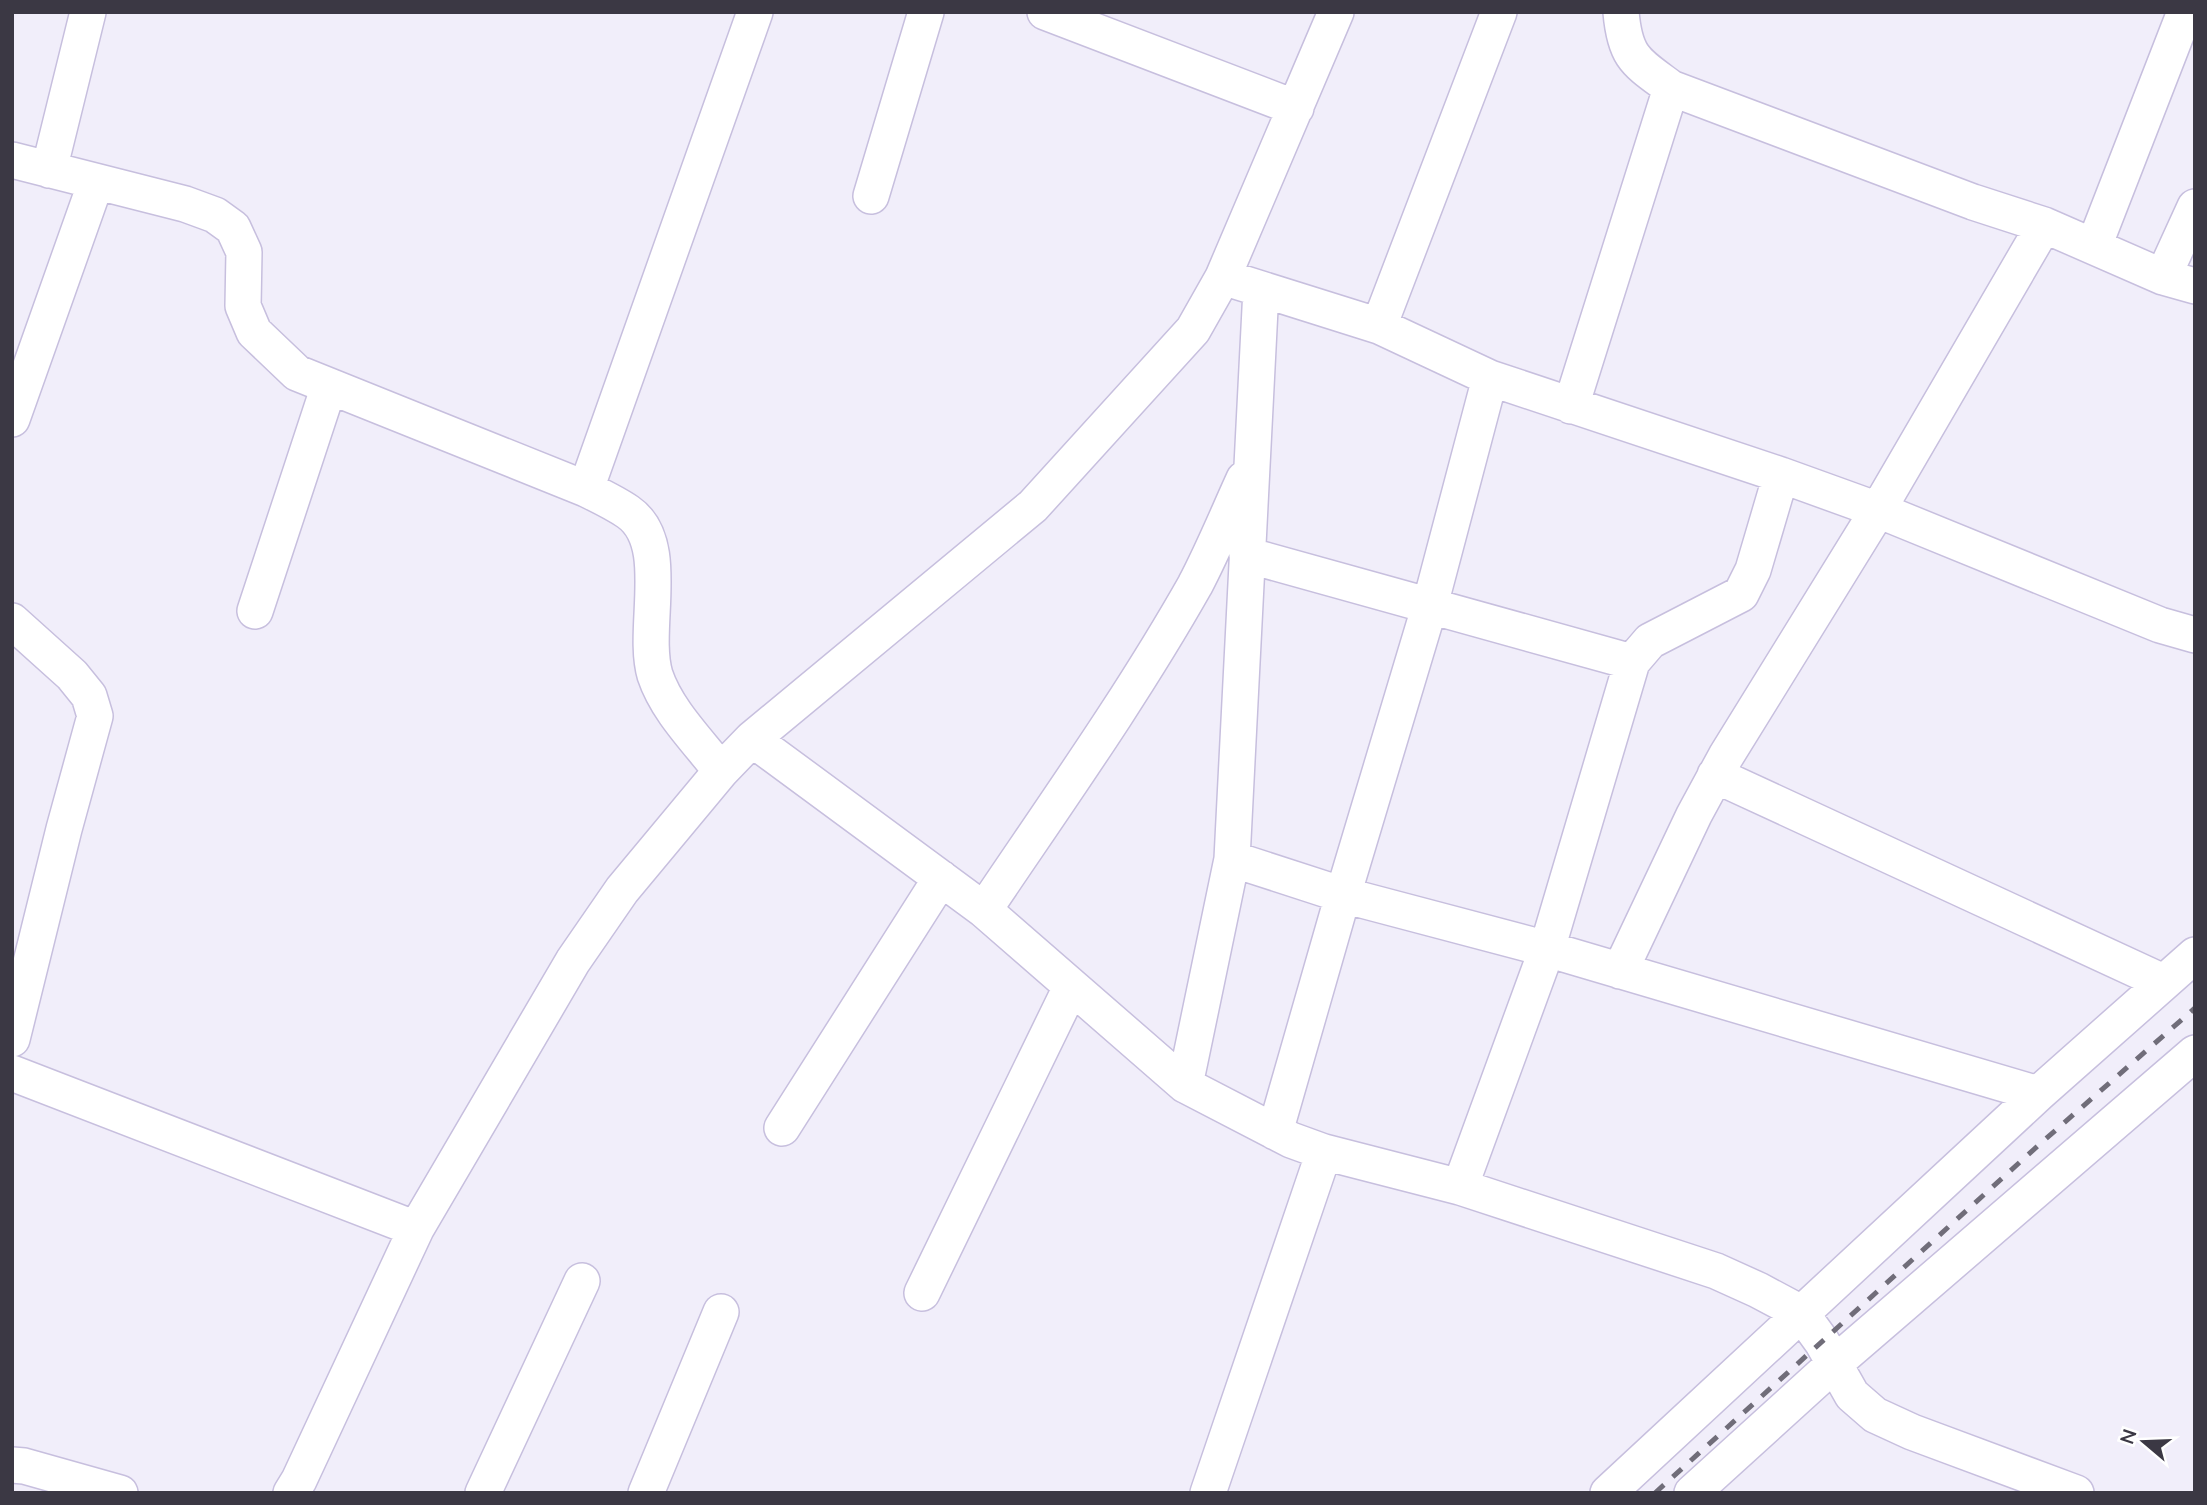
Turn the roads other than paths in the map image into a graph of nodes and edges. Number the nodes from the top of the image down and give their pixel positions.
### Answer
1 (88, 12) edge
2 (755, 12) edge
3 (926, 12) edge
4 (1045, 12) edge
5 (1336, 12) edge
6 (1499, 12) edge
7 (1620, 12) edge
8 (2185, 12) edge
9 (1671, 88) junction
10 (1296, 108) junction
11 (12, 160) edge
12 (49, 170) junction
13 (96, 182) junction
14 (871, 196) dead end
15 (2195, 207) edge
16 (2044, 225) junction
17 (2094, 246) junction
18 (1223, 277) junction
19 (2179, 281) edge
20 (1261, 289) junction
21 (1379, 326) junction
22 (1490, 378) junction
23 (329, 386) junction
24 (1571, 406) junction
25 (12, 419) edge
26 (1252, 463) junction
27 (1781, 475) junction
28 (586, 489) junction
29 (1878, 510) junction
30 (1247, 555) junction
31 (1430, 605) junction
32 (255, 611) dead end
33 (12, 621) edge
34 (2195, 635) edge
35 (1632, 662) junction
36 (752, 739) junction
37 (721, 771) junction
38 (1715, 775) junction
39 (1232, 859) junction
40 (941, 878) junction
41 (1343, 895) junction
42 (984, 909) junction
43 (1546, 949) junction
44 (2195, 955) edge
45 (1620, 971) junction
46 (2163, 982) junction
47 (1072, 987) junction
48 (12, 1039) edge
49 (2195, 1054) edge
50 (12, 1073) edge
51 (1185, 1085) junction
52 (2038, 1094) junction
53 (782, 1128) dead end
54 (1275, 1132) junction
55 (1324, 1153) junction
56 (1460, 1187) junction
57 (416, 1229) junction
58 (582, 1281) dead end
59 (922, 1293) dead end
60 (721, 1312) dead end
61 (1801, 1313) junction
62 (1834, 1364) junction
63 (12, 1465) edge
64 (120, 1493) edge
65 (291, 1493) edge
66 (482, 1493) edge
67 (646, 1493) edge
68 (1208, 1493) edge
69 (1608, 1493) edge
70 (1692, 1493) edge
71 (2076, 1493) edge

1 - 12 street
2 - 28 street
3 - 14 street
4 - 10 street
5 - 10 street
6 - 21 street
7 - 9 street
8 - 17 street
9 - 16 street
9 - 24 street
10 - 18 street
11 - 12 street
12 - 13 street
13 - 23 street
13 - 25 street
15 - 19 street
16 - 17 street
16 - 29 street
17 - 19 street
18 - 20 street
18 - 36 street
20 - 21 street
20 - 26 street
21 - 22 street
22 - 24 street
22 - 31 street
23 - 28 street
23 - 32 street
24 - 27 street
26 - 30 street
26 - 42 street
27 - 29 street
27 - 35 street
28 - 37 street
29 - 34 street
29 - 38 street
30 - 31 street
30 - 39 street
31 - 35 street
31 - 41 street
33 - 48 street
35 - 43 street
36 - 37 street
36 - 40 street
37 - 57 street
38 - 45 street
38 - 46 street
39 - 41 street
39 - 51 street
40 - 42 street
40 - 53 street
41 - 43 street
41 - 54 street
42 - 47 street
43 - 45 street
43 - 56 street
44 - 46 street
45 - 52 street
46 - 52 street
47 - 51 street
47 - 59 street
49 - 62 street
50 - 57 street
51 - 54 street
52 - 61 street
54 - 55 street
55 - 56 street
55 - 68 street
56 - 61 street
57 - 65 street
58 - 66 street
60 - 67 street
61 - 62 street
61 - 69 street
62 - 70 street
62 - 71 street
63 - 64 street

